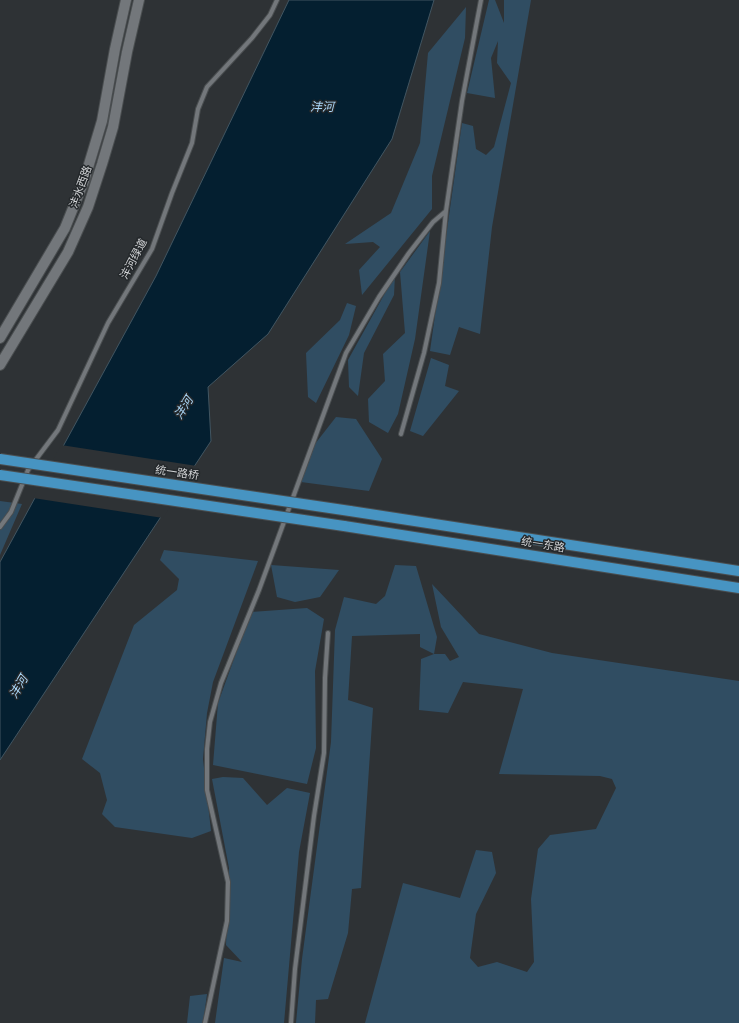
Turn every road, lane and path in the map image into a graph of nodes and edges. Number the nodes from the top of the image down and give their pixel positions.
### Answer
1 (126, 0) edge
2 (139, 0) edge
3 (277, 0) edge
4 (481, 0) edge
5 (446, 211) junction
6 (0, 338) edge
7 (0, 365) edge
8 (401, 434) dead end
9 (0, 459) edge
10 (0, 475) edge
11 (350, 511) joint
12 (0, 526) edge
13 (739, 571) edge
14 (739, 588) edge
15 (328, 633) dead end
16 (205, 1023) edge
17 (291, 1023) edge

1 - 6 street, 沣水西路
2 - 7 street, 沣水西路
3 - 12 lane, 沣河绿道
4 - 5 lane
5 - 8 lane
5 - 16 lane
9 - 11 main road, 统一路桥, bridge
10 - 14 main road, 统一东路, bridge
11 - 13 main road, 统一东路
15 - 17 lane

